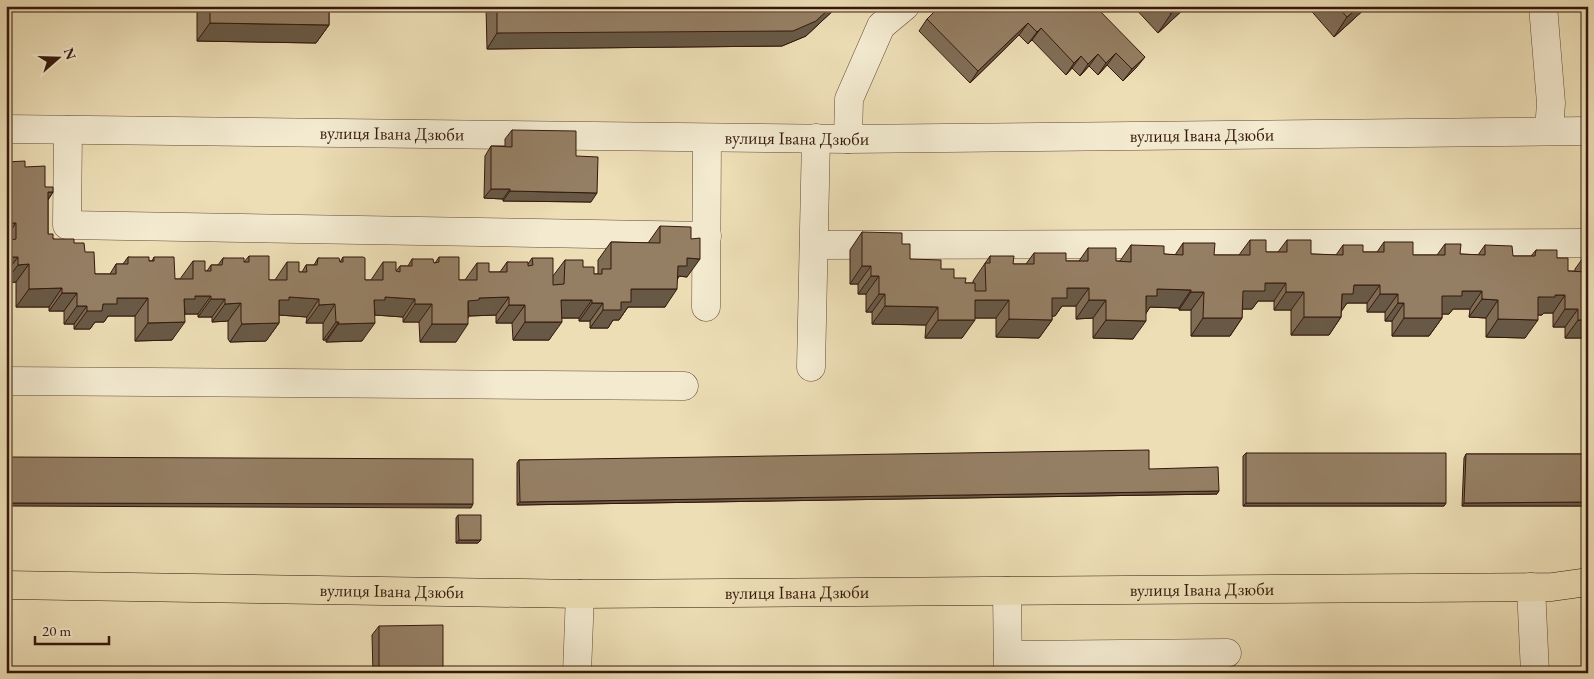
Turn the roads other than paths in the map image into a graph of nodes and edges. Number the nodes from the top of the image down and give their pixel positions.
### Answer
1 (905, 6) edge
2 (1544, 6) edge
3 (6, 129) edge
4 (68, 130) junction
5 (1549, 131) junction
6 (1588, 131) edge
7 (707, 138) junction
8 (816, 138) junction
9 (848, 139) junction
10 (707, 236) junction
11 (1588, 243) edge
12 (814, 245) junction
13 (706, 307) dead end
14 (811, 367) dead end
15 (6, 381) edge
16 (684, 386) dead end
17 (1588, 582) edge
18 (6, 585) edge
19 (1531, 587) junction
20 (1007, 590) junction
21 (580, 594) junction
22 (1226, 654) dead end
23 (1008, 664) edge
24 (577, 673) edge
25 (1535, 673) edge

1 - 9 street
2 - 5 street
3 - 4 street, вулиця Івана Дзюби
4 - 7 street, вулиця Івана Дзюби
4 - 10 street
5 - 6 street, вулиця Івана Дзюби
5 - 9 street, вулиця Івана Дзюби
7 - 8 street, вулиця Івана Дзюби
7 - 10 street
8 - 9 street, вулиця Івана Дзюби
8 - 12 street
10 - 13 street
11 - 12 street
12 - 14 street
15 - 16 street
17 - 19 main road, вулиця Івана Дзюби
18 - 21 main road, вулиця Івана Дзюби
19 - 20 main road, вулиця Івана Дзюби
19 - 25 street
20 - 21 main road, вулиця Івана Дзюби
20 - 23 street
21 - 24 street
22 - 23 street

